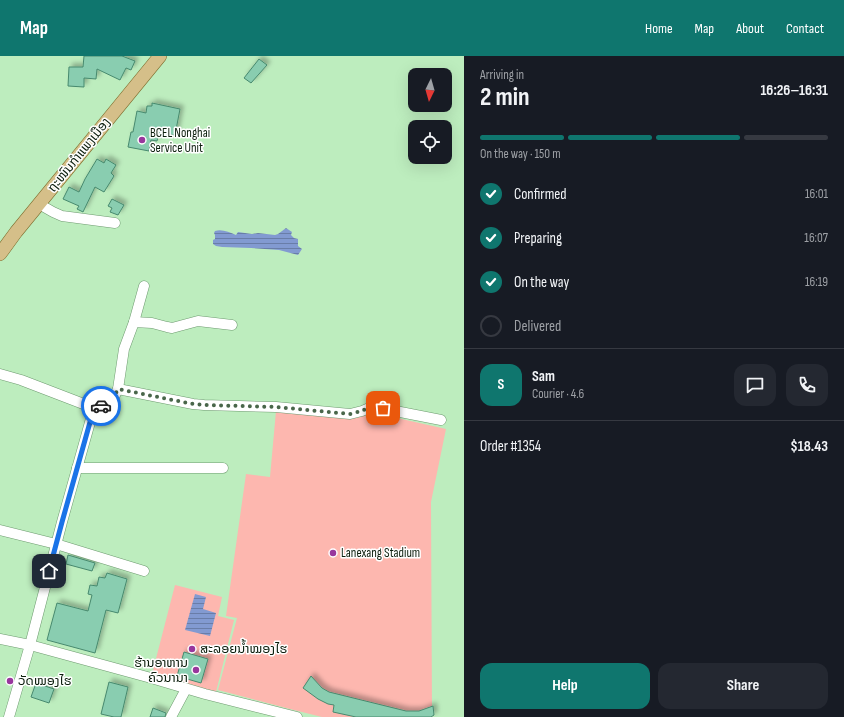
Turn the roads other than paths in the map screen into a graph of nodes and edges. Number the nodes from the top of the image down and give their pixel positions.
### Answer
1 (160, 56) edge
2 (39, 204) junction
3 (115, 223) dead end
4 (0, 254) edge
5 (144, 286) dead end
6 (134, 322) junction
7 (232, 325) dead end
8 (0, 374) edge
9 (118, 389) junction
10 (94, 408) junction
11 (441, 420) dead end
12 (77, 468) junction
13 (223, 468) dead end
14 (0, 530) edge
15 (56, 544) junction
16 (144, 571) dead end
17 (0, 639) edge
18 (30, 646) junction
19 (186, 689) junction
20 (9, 717) edge
21 (171, 717) edge
22 (297, 717) edge

1 - 2 main road, ຖະໜົນກຳແພງເມືອງ
2 - 3 street
2 - 4 main road, ຖະໜົນກຳແພງເມືອງ
5 - 6 street
6 - 7 street
6 - 9 street
8 - 10 street
9 - 10 street
9 - 11 street
10 - 12 street
12 - 13 street
12 - 15 street
14 - 15 street
15 - 16 street
15 - 18 street
17 - 18 street
18 - 19 street
18 - 20 street
19 - 21 street
19 - 22 street

